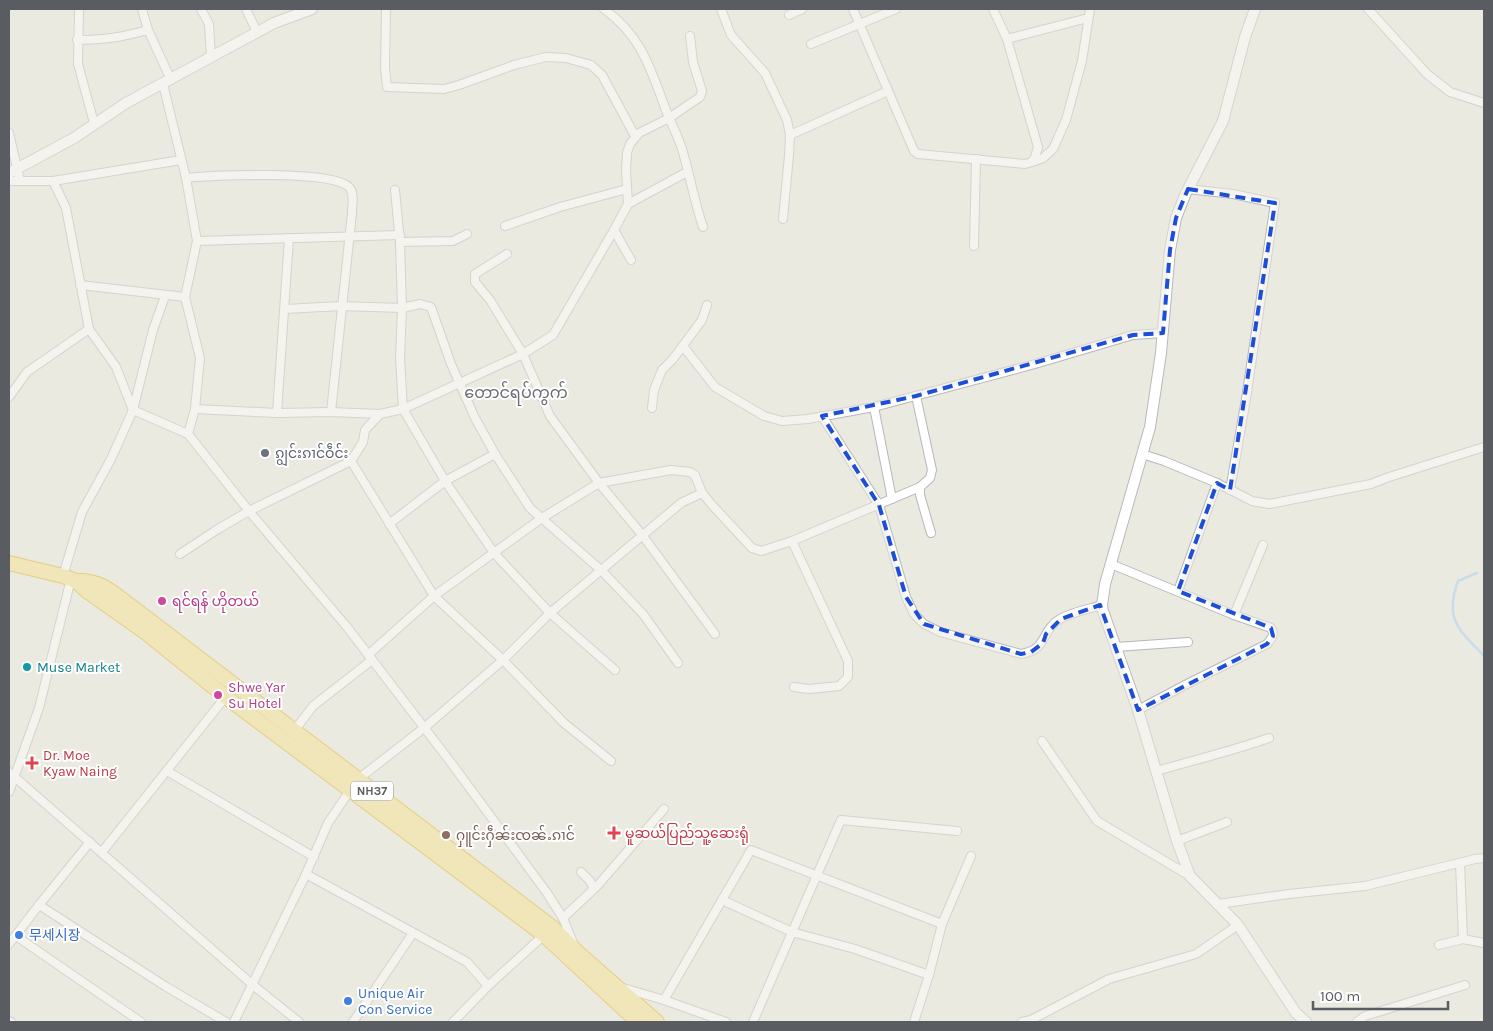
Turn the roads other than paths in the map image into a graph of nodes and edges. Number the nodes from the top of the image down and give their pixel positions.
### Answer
1 (79, 9) edge
2 (142, 9) edge
3 (201, 9) edge
4 (246, 9) edge
5 (312, 9) edge
6 (386, 9) edge
7 (604, 9) edge
8 (721, 9) edge
9 (802, 9) edge
10 (853, 9) edge
11 (896, 9) edge
12 (993, 9) edge
13 (1090, 9) edge
14 (1255, 9) edge
15 (1368, 9) edge
16 (789, 15) dead end
17 (1088, 18) junction
18 (860, 23) junction
19 (148, 30) junction
20 (257, 32) junction
21 (690, 36) dead end
22 (1007, 39) junction
23 (77, 40) junction
24 (811, 44) dead end
25 (211, 58) junction
26 (167, 82) junction
27 (888, 90) junction
28 (1484, 103) edge
29 (668, 118) junction
30 (94, 123) junction
31 (9, 134) edge
32 (790, 135) junction
33 (635, 136) junction
34 (976, 159) junction
35 (181, 160) junction
36 (1032, 162) junction
37 (13, 170) edge
38 (687, 172) junction
39 (186, 178) junction
40 (9, 181) edge
41 (20, 181) junction
42 (53, 181) junction
43 (627, 189) junction
44 (395, 190) dead end
45 (1188, 190) junction
46 (628, 204) junction
47 (783, 219) dead end
48 (505, 226) dead end
49 (703, 227) dead end
50 (614, 230) junction
51 (467, 234) dead end
52 (350, 236) junction
53 (289, 238) junction
54 (400, 239) junction
55 (197, 241) junction
56 (974, 246) dead end
57 (507, 254) dead end
58 (632, 260) dead end
59 (80, 285) junction
60 (165, 296) junction
61 (185, 297) junction
62 (707, 305) dead end
63 (341, 306) junction
64 (402, 308) junction
65 (285, 309) junction
66 (89, 328) junction
67 (1163, 333) junction
68 (683, 346) junction
69 (523, 354) junction
70 (460, 382) junction
71 (916, 396) junction
72 (9, 397) edge
73 (874, 407) junction
74 (652, 408) dead end
75 (195, 409) junction
76 (403, 409) junction
77 (133, 410) junction
78 (332, 412) junction
79 (277, 413) junction
80 (380, 414) junction
81 (822, 416) junction
82 (188, 434) junction
83 (1484, 447) edge
84 (495, 454) junction
85 (1142, 454) junction
86 (351, 461) junction
87 (445, 481) junction
88 (599, 483) junction
89 (1217, 483) junction
90 (920, 487) junction
91 (1230, 490) junction
92 (702, 493) junction
93 (892, 499) junction
94 (879, 505) junction
95 (250, 511) junction
96 (542, 518) junction
97 (389, 524) junction
98 (931, 533) dead end
99 (643, 536) junction
100 (792, 541) junction
101 (1264, 545) dead end
102 (494, 553) junction
103 (180, 554) dead end
104 (9, 563) edge
105 (1111, 564) junction
106 (602, 571) junction
107 (70, 579) junction
108 (1178, 592) junction
109 (434, 596) junction
110 (1102, 605) junction
111 (550, 613) junction
112 (1234, 615) junction
113 (715, 634) dead end
114 (1188, 642) dead end
115 (1116, 647) junction
116 (370, 658) junction
117 (504, 660) junction
118 (678, 663) dead end
119 (615, 670) dead end
120 (794, 687) dead end
121 (230, 691) junction
122 (1138, 710) junction
123 (424, 728) junction
124 (294, 731) junction
125 (1269, 738) dead end
126 (1042, 741) dead end
127 (611, 761) dead end
128 (167, 771) junction
129 (1157, 771) junction
130 (12, 774) edge
131 (353, 785) junction
132 (9, 792) edge
133 (664, 809) dead end
134 (1228, 822) dead end
135 (957, 831) dead end
136 (1177, 841) junction
137 (90, 842) junction
138 (102, 852) junction
139 (970, 856) dead end
140 (314, 857) junction
141 (1484, 858) edge
142 (1460, 863) junction
143 (581, 872) dead end
144 (306, 874) junction
145 (817, 875) junction
146 (1190, 876) junction
147 (594, 890) junction
148 (722, 900) junction
149 (1218, 904) junction
150 (39, 905) junction
151 (563, 918) junction
152 (942, 924) junction
153 (1238, 925) junction
154 (792, 932) junction
155 (413, 933) junction
156 (544, 935) junction
157 (16, 936) junction
158 (1462, 939) junction
159 (1484, 943) edge
160 (9, 944) edge
161 (1438, 945) dead end
162 (576, 958) junction
163 (929, 975) junction
164 (597, 983) junction
165 (253, 985) junction
166 (1465, 985) dead end
167 (488, 986) junction
168 (617, 987) junction
169 (664, 1000) junction
170 (141, 1022) edge
171 (226, 1022) edge
172 (234, 1022) edge
173 (298, 1022) edge
174 (353, 1022) edge
175 (453, 1022) edge
176 (638, 1022) edge
177 (657, 1022) edge
178 (726, 1022) edge
179 (753, 1022) edge
180 (914, 1022) edge
181 (1022, 1022) edge
182 (1306, 1022) edge
183 (1357, 1022) edge

1 - 23 street
2 - 19 street
3 - 25 street
4 - 20 street
5 - 20 street
6 - 33 street
7 - 29 street
8 - 32 street
9 - 16 street
10 - 18 street
11 - 18 street
12 - 22 street
13 - 17 street
14 - 45 street
15 - 28 street
17 - 22 street
17 - 36 street
18 - 24 street
18 - 27 street
19 - 23 street
19 - 26 street
20 - 25 street
21 - 29 street
22 - 36 street
23 - 30 street
25 - 26 street
26 - 30 street
26 - 35 street
27 - 32 street
27 - 34 street
29 - 33 street
29 - 38 street
30 - 37 street
31 - 37 street
32 - 47 street
33 - 43 street
34 - 36 street
34 - 56 street
35 - 39 street
35 - 42 street
37 - 41 street
38 - 46 street
38 - 49 street
39 - 52 street
39 - 55 street
40 - 41 street
41 - 42 street
42 - 59 street
43 - 46 street
43 - 48 street
44 - 54 street
45 - 67 street
45 - 91 street
46 - 50 street
50 - 58 street
50 - 69 street
51 - 54 street
52 - 53 street
52 - 54 street
52 - 63 street
53 - 55 street
53 - 65 street
54 - 64 street
55 - 61 street
57 - 69 street
59 - 60 street
59 - 66 street
60 - 61 street
60 - 77 street
61 - 75 street
62 - 68 street
63 - 64 street
63 - 65 street
63 - 78 street
64 - 70 street
64 - 76 street
65 - 79 street
66 - 72 street
66 - 77 street
67 - 71 street
67 - 85 street
68 - 74 street
68 - 81 street
69 - 70 street
69 - 88 street
70 - 76 street
70 - 84 street
71 - 73 street
71 - 90 street
73 - 81 street
73 - 93 street
75 - 79 street
75 - 82 street
76 - 80 street
76 - 87 street
77 - 82 street
77 - 107 street
78 - 79 street
78 - 80 street
80 - 86 street
81 - 94 street
82 - 95 street
83 - 91 street
84 - 87 street
84 - 96 street
85 - 89 street
85 - 105 street
86 - 95 street
86 - 97 street
87 - 97 street
87 - 102 street
88 - 92 street
88 - 96 street
88 - 99 street
89 - 91 street
89 - 108 street
90 - 93 street
90 - 98 street
92 - 99 street
92 - 100 street
93 - 94 street
94 - 100 street
94 - 110 street
95 - 103 street
95 - 116 street
96 - 102 street
96 - 106 street
97 - 109 street
99 - 106 street
99 - 113 street
100 - 120 street
101 - 112 street
102 - 109 street
102 - 111 street
104 - 107 highway, NH37
105 - 108 street
105 - 110 street
106 - 111 street
106 - 118 street
107 - 121 highway, NH37
107 - 130 street
108 - 112 street
109 - 116 street
109 - 117 street
110 - 115 street
111 - 117 street
111 - 119 street
112 - 122 street
114 - 115 street
115 - 122 street
116 - 123 street
116 - 124 street
117 - 123 street
117 - 127 street
121 - 124 highway, NH37
121 - 128 street
121 - 131 highway, NH37
122 - 129 street
123 - 131 street
123 - 151 street
124 - 131 highway, NH37
125 - 129 street
126 - 146 street
128 - 138 street
128 - 140 street
129 - 136 street
130 - 132 street
130 - 137 street
131 - 140 street
131 - 156 highway, NH37
131 - 162 highway, NH37
133 - 147 street
134 - 136 street
135 - 145 street
136 - 146 street
137 - 138 street
137 - 150 street
138 - 165 street
139 - 152 street
140 - 144 street
141 - 142 street
142 - 149 street
142 - 158 street
143 - 147 street
144 - 155 street
144 - 165 street
145 - 148 street
145 - 152 street
145 - 154 street
146 - 149 street
147 - 151 street
148 - 154 street
148 - 169 street
149 - 153 street
150 - 157 street
150 - 171 street
151 - 162 street
152 - 163 street
153 - 181 street
153 - 182 street
154 - 163 street
154 - 179 street
155 - 167 street
155 - 174 street
156 - 162 highway, NH37
156 - 167 street
157 - 160 street
157 - 170 street
158 - 159 street
158 - 161 street
162 - 164 highway, NH37
162 - 168 highway, NH37
163 - 180 street
164 - 168 street
164 - 176 highway, NH37
165 - 172 street
165 - 173 street
166 - 183 street
167 - 175 street
168 - 169 street
168 - 177 highway, NH37
169 - 178 street

